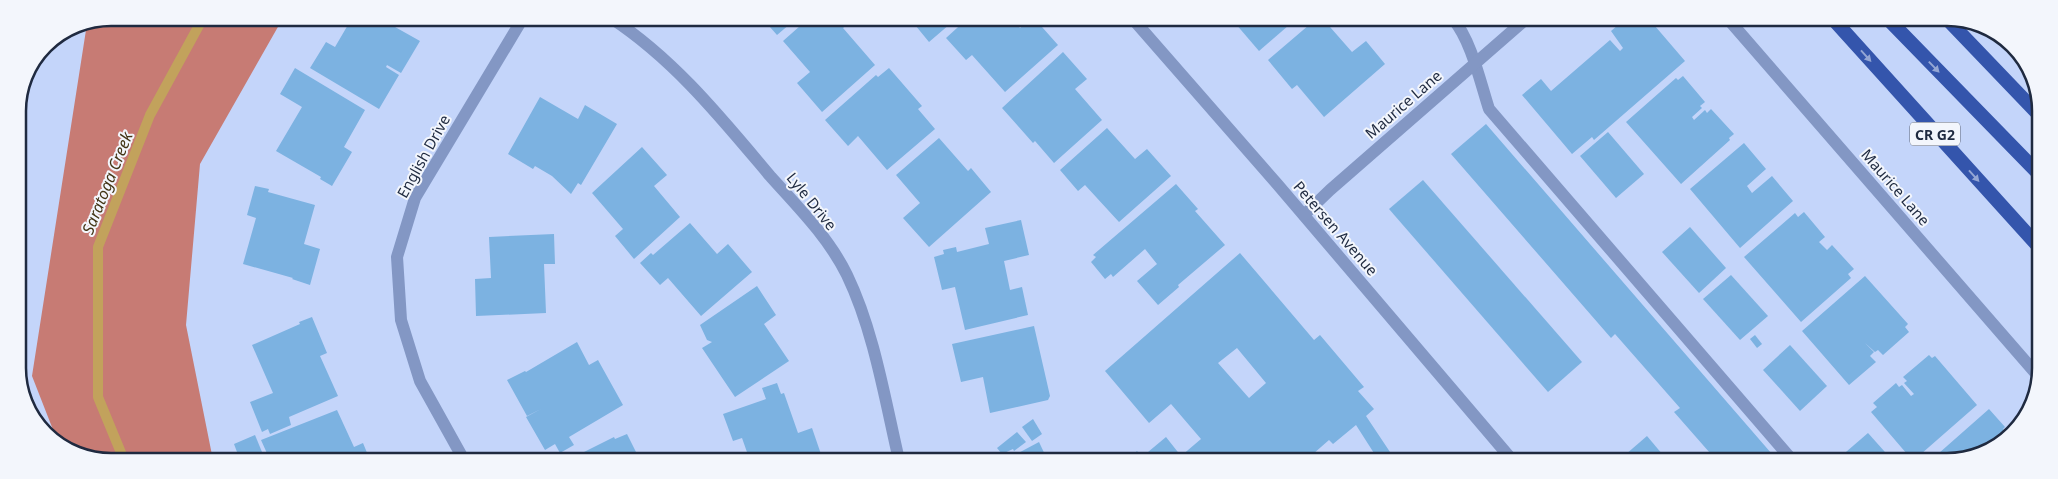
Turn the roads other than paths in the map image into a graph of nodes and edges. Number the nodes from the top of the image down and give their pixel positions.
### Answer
1 (519, 26) edge
2 (621, 26) edge
3 (1139, 26) edge
4 (1459, 26) edge
5 (1518, 26) edge
6 (1734, 26) edge
7 (1839, 26) edge
8 (1895, 26) edge
9 (1956, 27) edge
10 (1474, 63) junction
11 (2021, 96) junction
12 (2030, 98) edge
13 (2031, 107) edge
14 (2032, 167) edge
15 (1304, 215) junction
16 (2032, 239) edge
17 (2032, 369) edge
18 (460, 453) edge
19 (897, 453) edge
20 (1506, 453) edge
21 (1786, 453) edge

1 - 18 street, English Drive
2 - 19 street, Lyle Drive
3 - 15 street, Petersen Avenue
4 - 10 street
5 - 10 street, Maurice Lane
6 - 17 street, Maurice Lane
7 -> 16 highway, CR G2
8 -> 14 highway
9 - 11 highway
10 - 15 street, Maurice Lane
10 - 21 street
11 - 12 highway
11 - 13 highway
15 - 20 street, Petersen Avenue

